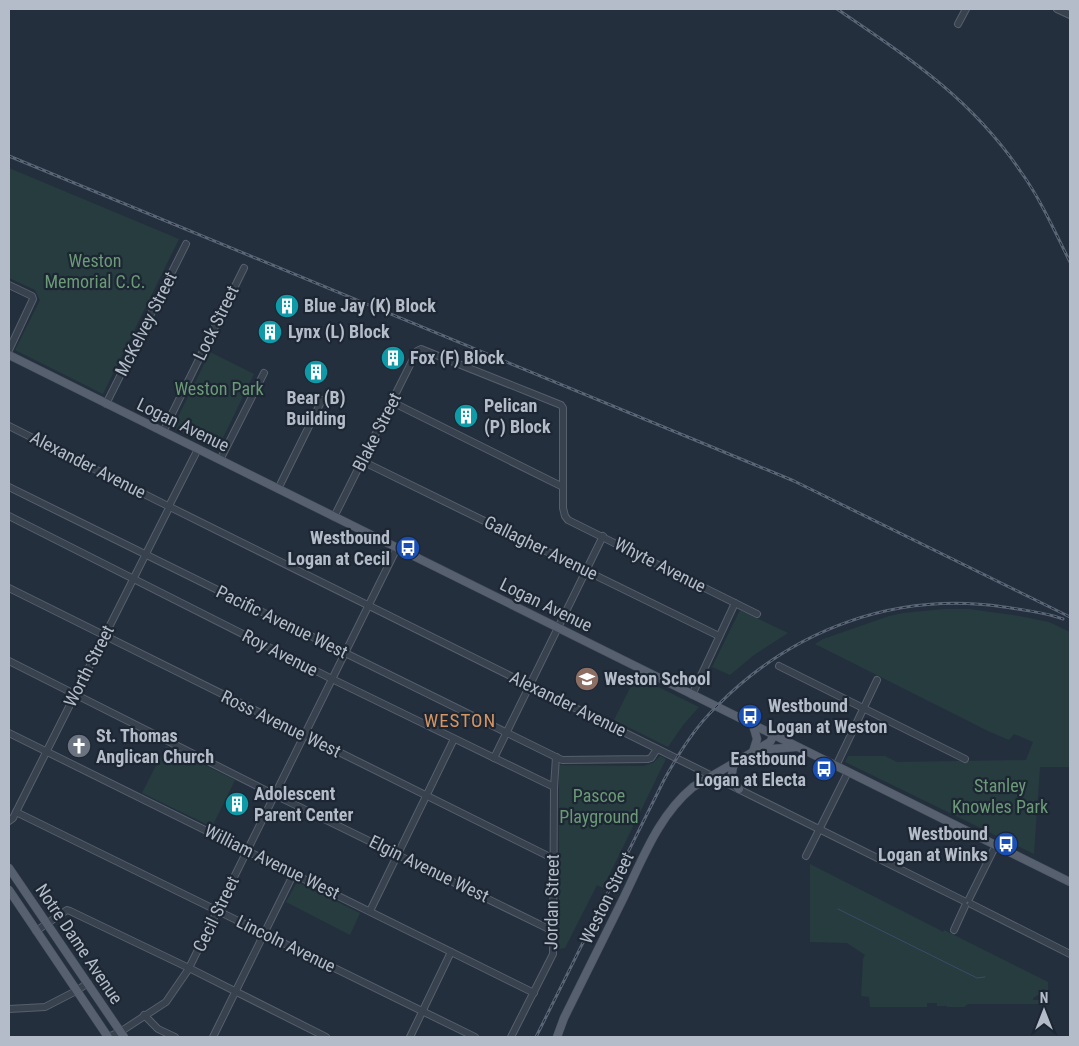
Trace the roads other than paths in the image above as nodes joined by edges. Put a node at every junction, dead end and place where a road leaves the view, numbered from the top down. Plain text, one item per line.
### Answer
1 (966, 9) edge
2 (1057, 9) edge
3 (1070, 16) edge
4 (958, 24) dead end
5 (186, 244) dead end
6 (244, 268) dead end
7 (9, 285) edge
8 (9, 350) edge
9 (9, 356) edge
10 (264, 373) dead end
11 (322, 400) dead end
12 (392, 402) junction
13 (106, 404) junction
14 (9, 426) edge
15 (163, 432) junction
16 (198, 449) junction
17 (220, 460) junction
18 (362, 461) junction
19 (9, 487) edge
20 (563, 487) junction
21 (278, 489) junction
22 (169, 507) junction
23 (9, 516) edge
24 (334, 517) junction
25 (603, 536) junction
26 (397, 548) junction
27 (145, 555) junction
28 (586, 570) junction
29 (132, 580) junction
30 (9, 588) edge
31 (735, 603) junction
32 (369, 606) junction
33 (757, 614) dead end
34 (558, 628) junction
35 (720, 636) junction
36 (104, 637) junction
37 (346, 653) junction
38 (9, 661) edge
39 (779, 666) dead end
40 (332, 679) junction
41 (877, 680) dead end
42 (530, 686) junction
43 (75, 694) junction
44 (692, 695) junction
45 (864, 707) junction
46 (753, 725) junction
47 (9, 733) edge
48 (507, 733) junction
49 (774, 735) junction
50 (305, 736) junction
51 (454, 739) junction
52 (798, 747) junction
53 (657, 749) junction
54 (46, 752) junction
55 (754, 752) junction
56 (556, 757) junction
57 (494, 758) junction
58 (965, 759) dead end
59 (736, 762) junction
60 (836, 766) junction
61 (848, 772) junction
62 (712, 775) junction
63 (554, 787) junction
64 (739, 789) junction
65 (275, 795) junction
66 (426, 796) junction
67 (16, 812) junction
68 (9, 821) edge
69 (820, 828) junction
70 (996, 845) junction
71 (248, 850) junction
72 (398, 854) junction
73 (806, 856) dead end
74 (554, 859) junction
75 (9, 868) edge
76 (294, 873) junction
77 (1070, 882) edge
78 (9, 890) edge
79 (967, 902) junction
80 (218, 910) junction
81 (370, 912) junction
82 (47, 923) junction
83 (36, 930) junction
84 (954, 930) dead end
85 (553, 931) junction
86 (265, 934) junction
87 (452, 952) junction
88 (1070, 954) edge
89 (189, 968) junction
90 (88, 983) junction
91 (76, 991) junction
92 (236, 992) junction
93 (534, 993) junction
94 (9, 1009) edge
95 (423, 1011) junction
96 (144, 1015) junction
97 (122, 1034) edge
98 (108, 1037) edge
99 (175, 1037) edge
100 (213, 1037) edge
101 (326, 1037) edge
102 (410, 1037) edge
103 (475, 1037) edge
104 (511, 1037) edge
105 (557, 1037) edge

1 - 4 street
2 - 3 street
5 - 13 street, McKelvey Street
6 - 15 street, Lock Street
7 - 8 street
9 - 13 main road, Logan Avenue
10 - 17 street
11 - 21 street
12 - 18 street, Blake Street
12 - 20 street
12 - 20 street, Blake Street
13 - 15 main road, Logan Avenue
14 - 22 street, Alexander Avenue
15 - 16 main road, Logan Avenue
16 - 17 main road, Logan Avenue
16 - 22 street, Worth Street
17 - 21 main road, Logan Avenue
18 - 24 street, Blake Street
18 - 28 street, Gallagher Avenue
19 - 27 street, Pacific Avenue West
20 - 25 street, Whyte Avenue
21 - 24 main road, Logan Avenue
22 - 27 street, Worth Street
22 - 32 street, Alexander Avenue
23 - 29 street, Roy Avenue
24 - 26 main road, Logan Avenue
25 - 28 street
25 - 31 street, Whyte Avenue
26 - 32 street, Cecil Street
26 - 34 main road, Logan Avenue
27 - 29 street, Worth Street
27 - 37 street, Pacific Avenue West
28 - 34 street
28 - 35 street, Gallagher Avenue
29 - 36 street, Worth Street
29 - 40 street, Roy Avenue
30 - 36 street, Ross Avenue West
31 - 33 street, Whyte Avenue
31 - 35 street
32 - 37 street, Cecil Street
32 - 42 street, Alexander Avenue
34 - 42 street
34 - 44 main road, Logan Avenue
35 - 44 street
36 - 43 street, Worth Street
36 - 50 street, Ross Avenue West
37 - 40 street, Cecil Street
37 - 48 street, Pacific Avenue West
38 - 43 street, Elgin Avenue West
39 - 45 street
40 - 50 street, Cecil Street
40 - 51 street, Roy Avenue
41 - 45 street
42 - 48 street
42 - 53 street, Alexander Avenue
43 - 54 street, Worth Street
43 - 65 street, Elgin Avenue West
44 - 46 main road, Logan Avenue
45 - 58 street
45 - 60 street
46 - 49 main road, Logan Avenue
46 - 55 main road
47 - 54 street, William Avenue West
48 - 56 street, Pacific Avenue West
48 - 57 street
49 - 52 main road, Logan Avenue
49 - 55 main road, Weston Street
50 - 65 street, Cecil Street
50 - 66 street, Ross Avenue West
51 - 57 street, Roy Avenue
51 - 66 street
52 - 55 main road
52 - 60 main road, Logan Avenue
53 - 56 street, Pacific Avenue West
53 - 62 street, Alexander Avenue
54 - 67 street, Worth Street
54 - 71 street, William Avenue West
55 - 59 main road, Weston Street
56 - 63 street, Jordan Street
57 - 63 street, Roy Avenue
59 - 62 main road, Weston Street
59 - 64 main road
60 - 61 main road, Logan Avenue
61 - 69 street
61 - 70 main road, Logan Avenue
62 - 64 street, Alexander Avenue
62 - 105 main road, Weston Street
63 - 74 street, Jordan Street
64 - 69 street, Alexander Avenue
65 - 71 street, Cecil Street
65 - 72 street, Elgin Avenue West
66 - 72 street
66 - 74 street, Ross Avenue West
67 - 68 street, Worth Street
67 - 80 street, Lincoln Avenue
69 - 73 street
69 - 79 street, Alexander Avenue
70 - 77 main road, Logan Avenue
70 - 79 street
71 - 76 street, William Avenue West
71 - 80 street, Cecil Street
72 - 81 street
72 - 85 street, Elgin Avenue West
74 - 85 street, Jordan Street
75 - 82 main road, Notre Dame Avenue
76 - 81 street, William Avenue West
76 - 86 street
78 - 83 main road, Notre Dame Avenue
79 - 84 street
79 - 88 street, Alexander Avenue
80 - 86 street, Lincoln Avenue
80 - 89 street, Cecil Street
81 - 87 street, William Avenue West
82 - 83 street
82 - 89 street
82 - 90 main road, Notre Dame Avenue
83 - 91 main road, Notre Dame Avenue
85 - 93 street, Jordan Street
86 - 92 street
86 - 95 street, Lincoln Avenue
87 - 93 street, William Avenue West
87 - 95 street
89 - 92 street
89 - 96 street, Cecil Street
90 - 91 street
90 - 97 main road, Notre Dame Avenue
91 - 94 street
91 - 98 main road, Notre Dame Avenue
92 - 100 street
92 - 101 street
93 - 104 street, Jordan Street
95 - 102 street
95 - 103 street, Lincoln Avenue
96 - 97 street, Cecil Street
96 - 99 street
97 - 98 street, Cecil Street

